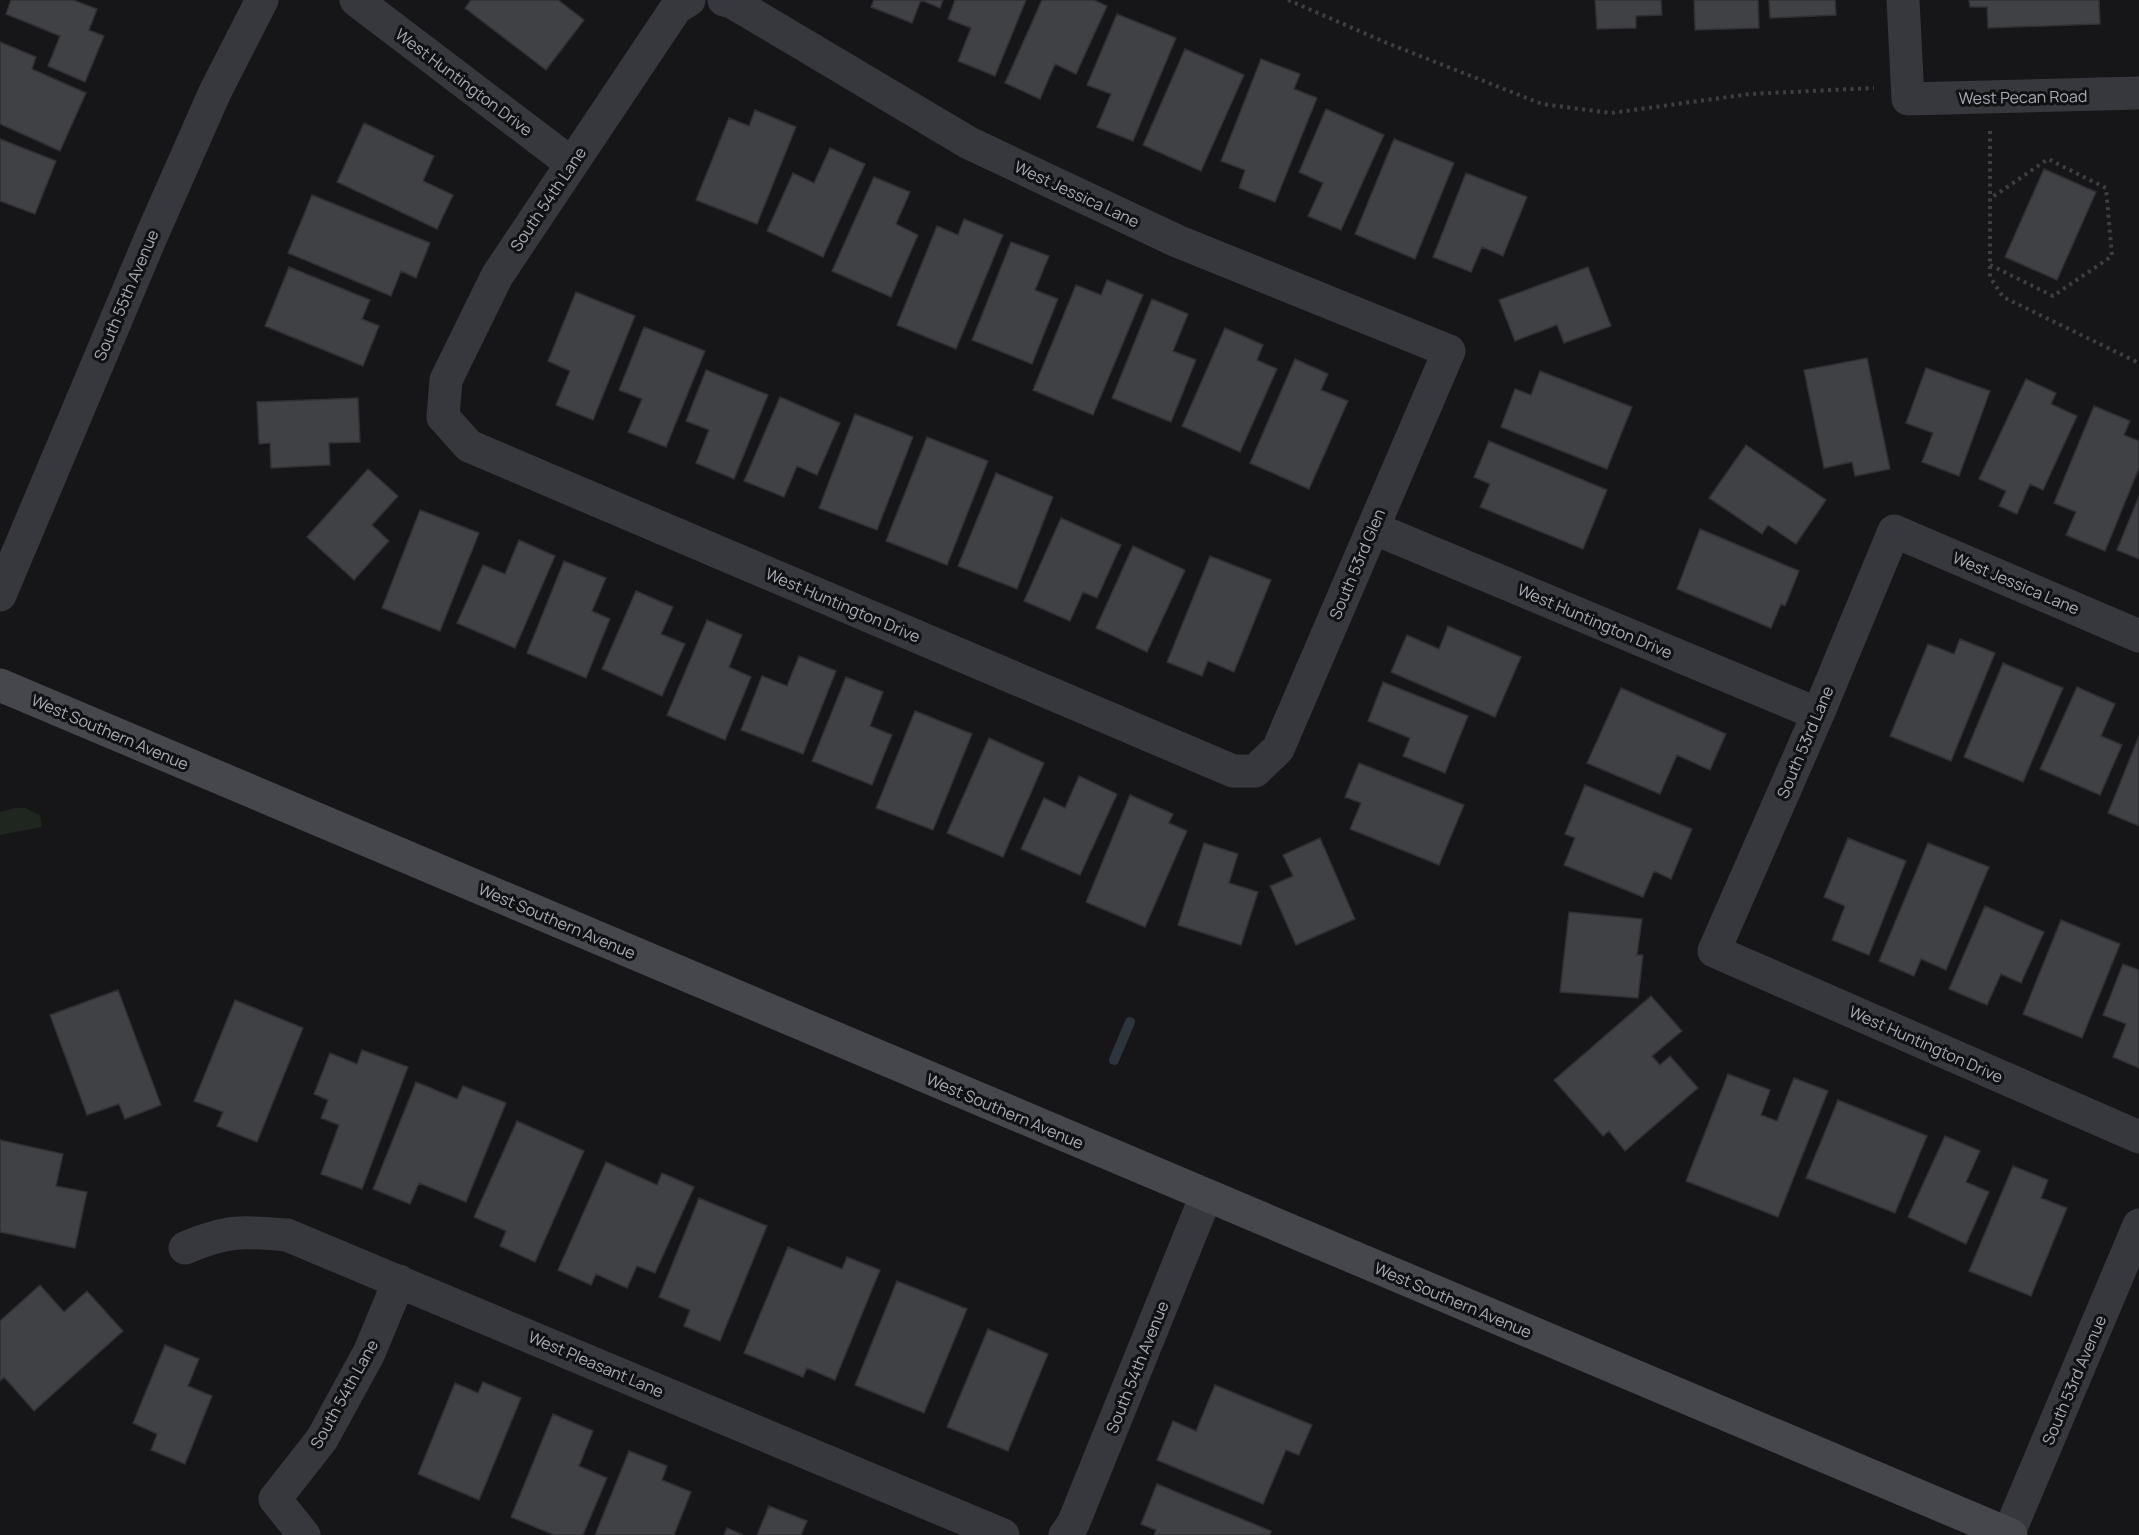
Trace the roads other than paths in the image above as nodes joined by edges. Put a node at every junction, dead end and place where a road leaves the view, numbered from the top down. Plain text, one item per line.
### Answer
1 (262, 0) edge
2 (356, 0) edge
3 (689, 0) edge
4 (724, 0) edge
5 (1904, 0) edge
6 (2139, 93) edge
7 (572, 164) junction
8 (1449, 351) joint
9 (443, 417) joint
10 (1373, 528) junction
11 (1894, 531) joint
12 (0, 595) edge
13 (2139, 636) edge
14 (0, 685) edge
15 (1818, 714) junction
16 (1255, 771) joint
17 (1714, 951) joint
18 (2139, 1137) edge
19 (1206, 1196) junction
20 (2139, 1225) edge
21 (185, 1248) dead end
22 (399, 1281) junction
23 (304, 1535) edge
24 (1003, 1535) edge
25 (1065, 1535) edge
26 (2009, 1535) edge

1 - 12 street, South 55th Avenue
2 - 7 street, West Huntington Drive
3 - 7 street, South 54th Lane
4 - 8 street, West Jessica Lane
5 - 6 street, West Pecan Road
7 - 9 street, South 54th Lane
8 - 10 street, South 53rd Glen
9 - 16 street, West Huntington Drive
10 - 15 street, West Huntington Drive
10 - 16 street, South 53rd Glen
11 - 13 street, West Jessica Lane
11 - 15 street, South 53rd Lane
14 - 19 main road, West Southern Avenue
15 - 17 street, South 53rd Lane
17 - 18 street, West Huntington Drive
19 - 25 street, South 54th Avenue
19 - 26 main road, West Southern Avenue
20 - 26 street, South 53rd Avenue
21 - 22 street, West Pleasant Lane
22 - 23 street, South 54th Lane
22 - 24 street, West Pleasant Lane

